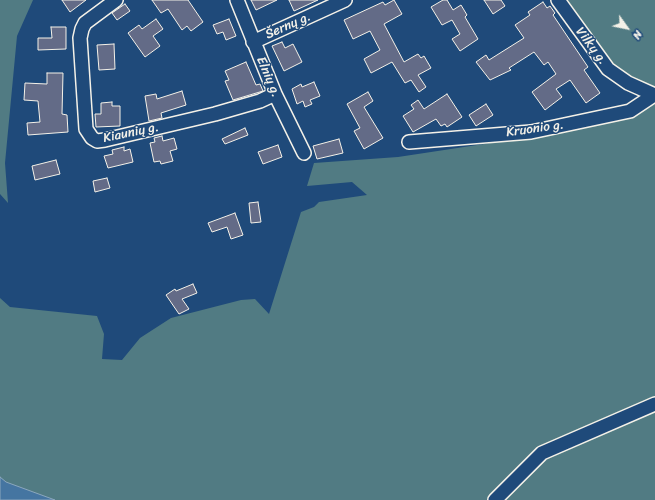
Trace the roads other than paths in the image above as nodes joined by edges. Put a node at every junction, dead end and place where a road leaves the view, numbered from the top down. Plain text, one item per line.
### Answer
1 (116, 0) edge
2 (237, 0) edge
3 (346, 0) edge
4 (558, 0) edge
5 (253, 42) junction
6 (275, 94) junction
7 (655, 95) edge
8 (409, 142) dead end
9 (304, 153) dead end
10 (655, 404) edge
11 (495, 500) edge

1 - 6 street, Kiaunių g.
2 - 5 street, Elnių g.
3 - 5 street, Šernų g.
4 - 7 street, Vilkų g.
5 - 6 street, Elnių g.
6 - 9 street, Elnių g.
7 - 8 street, Kruonio g.
10 - 11 street

